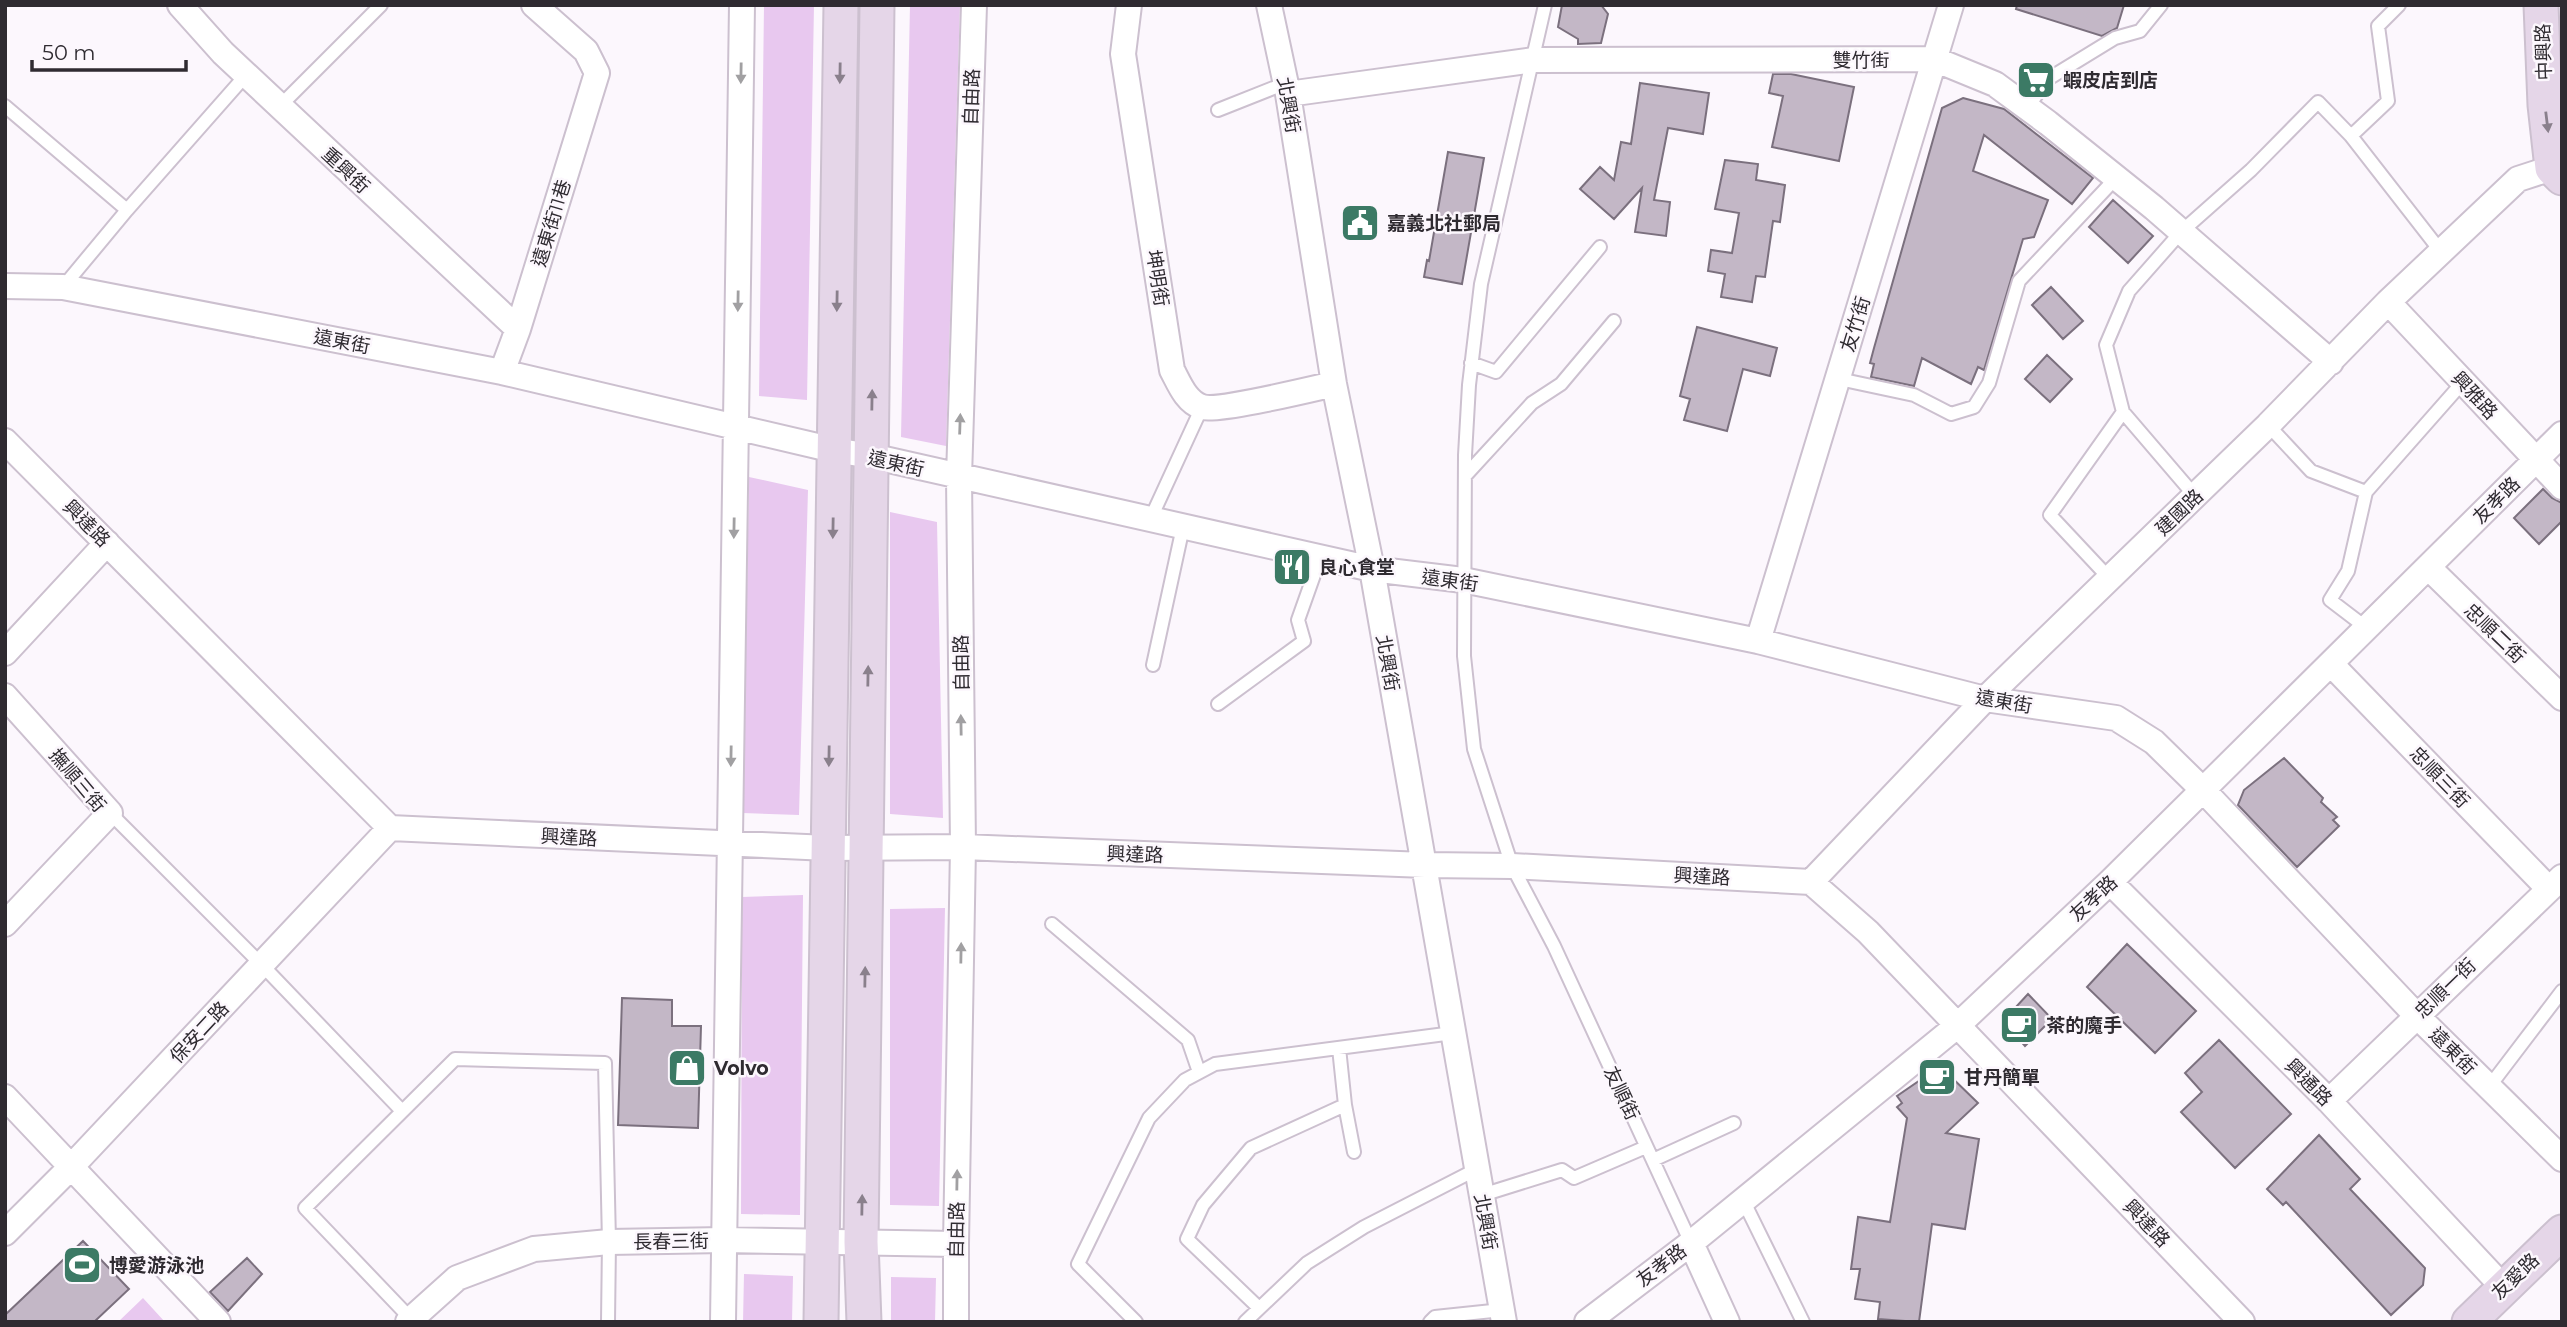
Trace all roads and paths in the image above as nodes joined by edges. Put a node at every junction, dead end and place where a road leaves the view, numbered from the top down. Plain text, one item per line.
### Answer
1 (180, 5) edge
2 (381, 5) edge
3 (534, 5) edge
4 (742, 5) edge
5 (841, 5) edge
6 (877, 5) edge
7 (974, 5) edge
8 (1129, 5) edge
9 (1269, 5) edge
10 (1545, 5) edge
11 (1951, 5) edge
12 (2161, 5) edge
13 (2399, 5) edge
14 (2541, 5) edge
15 (1534, 60) junction
16 (1934, 60) junction
17 (246, 75) junction
18 (1287, 88) junction
19 (5, 106) edge
20 (279, 107) junction
21 (2027, 108) junction
22 (1217, 110) dead end
23 (2351, 136) junction
24 (2559, 169) edge
25 (2116, 178) junction
26 (127, 210) junction
27 (2181, 232) junction
28 (1600, 247) dead end
29 (2442, 253) junction
30 (5, 286) edge
31 (63, 287) junction
32 (2388, 302) junction
33 (1614, 321) dead end
34 (518, 330) junction
35 (1471, 362) junction
36 (2331, 362) junction
37 (502, 372) junction
38 (1839, 379) junction
39 (2463, 382) junction
40 (1334, 384) junction
41 (1202, 407) junction
42 (2123, 412) junction
43 (2268, 425) junction
44 (736, 427) junction
45 (2562, 434) edge
46 (5, 440) edge
47 (834, 450) junction
48 (871, 456) junction
49 (2536, 460) junction
50 (1465, 476) junction
51 (959, 477) junction
52 (2562, 487) edge
53 (2366, 492) junction
54 (2195, 496) junction
55 (1150, 520) junction
56 (1183, 527) junction
57 (107, 543) junction
58 (1320, 558) junction
59 (2428, 568) junction
60 (1372, 569) junction
61 (2110, 579) junction
62 (1463, 580) junction
63 (2368, 629) junction
64 (1758, 641) junction
65 (5, 653) edge
66 (2331, 664) junction
67 (1153, 665) dead end
68 (5, 696) edge
69 (2562, 698) edge
70 (1985, 699) junction
71 (1218, 704) dead end
72 (2203, 790) junction
73 (110, 813) junction
74 (390, 828) junction
75 (730, 844) junction
76 (963, 847) junction
77 (828, 848) junction
78 (866, 848) junction
79 (1425, 865) junction
80 (1512, 866) junction
81 (1811, 882) junction
82 (2110, 882) junction
83 (2558, 889) edge
84 (5, 923) edge
85 (1052, 924) dead end
86 (261, 965) junction
87 (2562, 991) edge
88 (2416, 1015) junction
89 (1957, 1026) junction
90 (1453, 1033) junction
91 (1339, 1048) junction
92 (1199, 1072) junction
93 (2489, 1087) junction
94 (5, 1097) edge
95 (2329, 1101) junction
96 (1345, 1105) junction
97 (402, 1111) junction
98 (1734, 1123) dead end
99 (1646, 1147) junction
100 (1354, 1152) dead end
101 (2562, 1159) edge
102 (1653, 1160) junction
103 (72, 1166) junction
104 (1477, 1169) junction
105 (1482, 1195) junction
106 (1744, 1200) junction
107 (2562, 1232) edge
108 (5, 1233) edge
109 (724, 1240) junction
110 (610, 1242) junction
111 (822, 1242) junction
112 (861, 1242) junction
113 (1690, 1243) junction
114 (956, 1244) junction
115 (2503, 1287) junction
116 (1259, 1308) junction
117 (1503, 1316) edge
118 (410, 1320) edge
119 (218, 1322) edge
120 (608, 1322) edge
121 (723, 1322) edge
122 (821, 1322) edge
123 (864, 1322) edge
124 (956, 1322) edge
125 (1136, 1322) edge
126 (1245, 1322) edge
127 (1430, 1322) edge
128 (1587, 1322) edge
129 (1727, 1322) edge
130 (1803, 1322) edge
131 (2242, 1322) edge
132 (2469, 1322) edge

1 - 17 street, 重興街
2 - 20 lane
3 - 34 street, 遠東街11巷
4 -> 44 street
5 -> 47 street
48 -> 6 street
51 -> 7 street, 自由路
8 - 41 street, 坤明街
9 - 18 street, 北興街
10 - 15 lane, 友順街
11 - 16 street, 友竹街
12 - 21 lane
13 - 23 lane
14 -> 24 street, 中興路
15 - 16 street, 雙竹街
15 - 18 street, 雙竹街
15 - 35 lane, 友順街
16 - 21 street, 雙竹街
16 - 38 street, 友竹街
17 - 20 street, 重興街
17 - 26 lane
18 - 22 lane
18 - 40 street, 北興街
19 - 26 lane
20 - 34 street, 重興街
21 - 25 street, 雙竹街
23 - 27 lane
23 - 29 lane
24 - 29 street, 建國路
25 - 27 street, 雙竹街
25 - 38 lane
26 - 31 lane
27 - 36 street, 雙竹街
27 - 42 lane
28 - 35 lane
29 - 32 street, 建國路
30 - 31 street, 遠東街
31 - 37 street, 遠東街
32 - 36 street, 建國路
32 - 39 street, 興雅路
33 - 50 lane
34 - 37 street, 遠東街11巷
35 - 50 lane, 友順街
36 - 43 street, 建國路
37 - 44 street, 遠東街
38 - 64 street, 友竹街
39 - 49 street, 興雅路
39 - 53 lane
40 - 41 street
40 - 60 street, 北興街
41 - 55 lane
42 - 54 lane
42 - 61 lane
43 - 53 lane
43 - 54 street, 建國路
44 - 47 street, 遠東街
44 -> 75 street
45 - 49 street, 友孝路
46 - 57 street, 興達路
47 - 48 street, 遠東街
47 -> 77 street
48 - 51 street, 遠東街
78 -> 48 street
49 - 52 street, 興雅路
49 - 59 street, 友孝路
50 - 62 lane, 友順街
51 - 55 street, 遠東街
76 -> 51 street, 自由路
53 - 63 lane
54 - 61 street, 建國路
55 - 56 street, 遠東街
56 - 58 street, 遠東街
56 - 67 lane
57 - 65 street
57 - 74 street, 興達路
58 - 60 street, 遠東街
58 - 71 lane
59 - 63 street, 友孝路
59 - 69 street, 忠順二街
60 - 62 street, 遠東街
60 - 79 street, 北興街
61 - 70 street, 建國路
62 - 64 street, 遠東街
62 - 80 lane, 友順街
63 - 66 street, 友孝路
64 - 70 street, 遠東街
66 - 72 street, 友孝路
66 - 83 street, 忠順三街
68 - 73 street, 撫順三街
70 - 72 street, 遠東街
70 - 81 street, 建國路
72 - 82 street, 友孝路
72 - 88 street, 遠東街
73 - 84 street, 撫順三街
73 - 86 lane
74 - 75 street, 興達路
74 - 86 street, 保安二路
75 - 77 street, 興達路
75 - 109 street
76 - 78 street, 興達路
76 - 79 street, 興達路
114 -> 76 street, 自由路
77 - 78 street, 興達路
77 - 111 street
112 -> 78 street
79 - 80 street, 興達路
79 - 90 street, 北興街
80 - 81 street, 興達路
80 - 99 lane, 友順街
81 - 89 street, 興達路
82 - 89 street, 友孝路
82 - 95 street, 興通路
83 - 88 street, 忠順一街
85 - 92 lane
86 - 97 lane
86 - 103 street, 保安二路
87 - 93 lane
88 - 93 street, 遠東街
88 - 95 street, 忠順一街
89 - 106 street, 友孝路
89 - 131 street, 興達路
90 - 91 lane
90 - 104 street, 北興街
91 - 92 lane
91 - 96 lane
92 - 125 lane
93 - 101 street, 遠東街
94 - 103 street
95 - 115 street, 興通路
96 - 100 lane
96 - 116 lane
97 - 110 lane
97 - 118 lane
98 - 102 lane
99 - 102 lane, 友順街
99 - 105 lane
102 - 113 lane, 友順街
103 - 108 street, 保安二路
103 - 119 street
104 - 105 street, 北興街
104 - 116 lane
105 - 117 street, 北興街
106 - 113 street, 友孝路
106 - 130 lane
107 - 115 street, 友愛路
109 - 110 street, 長春三街
109 - 111 street, 長春三街
109 - 121 street
110 - 118 street, 長春三街
110 - 120 lane
111 - 112 street, 長春三街
111 - 122 street
112 - 114 street, 長春三街
112 - 123 street
113 - 128 street, 友孝路
113 - 129 street, 友順街
114 - 124 street, 自由路
115 - 132 street, 友愛路
116 - 126 lane
117 - 127 lane

